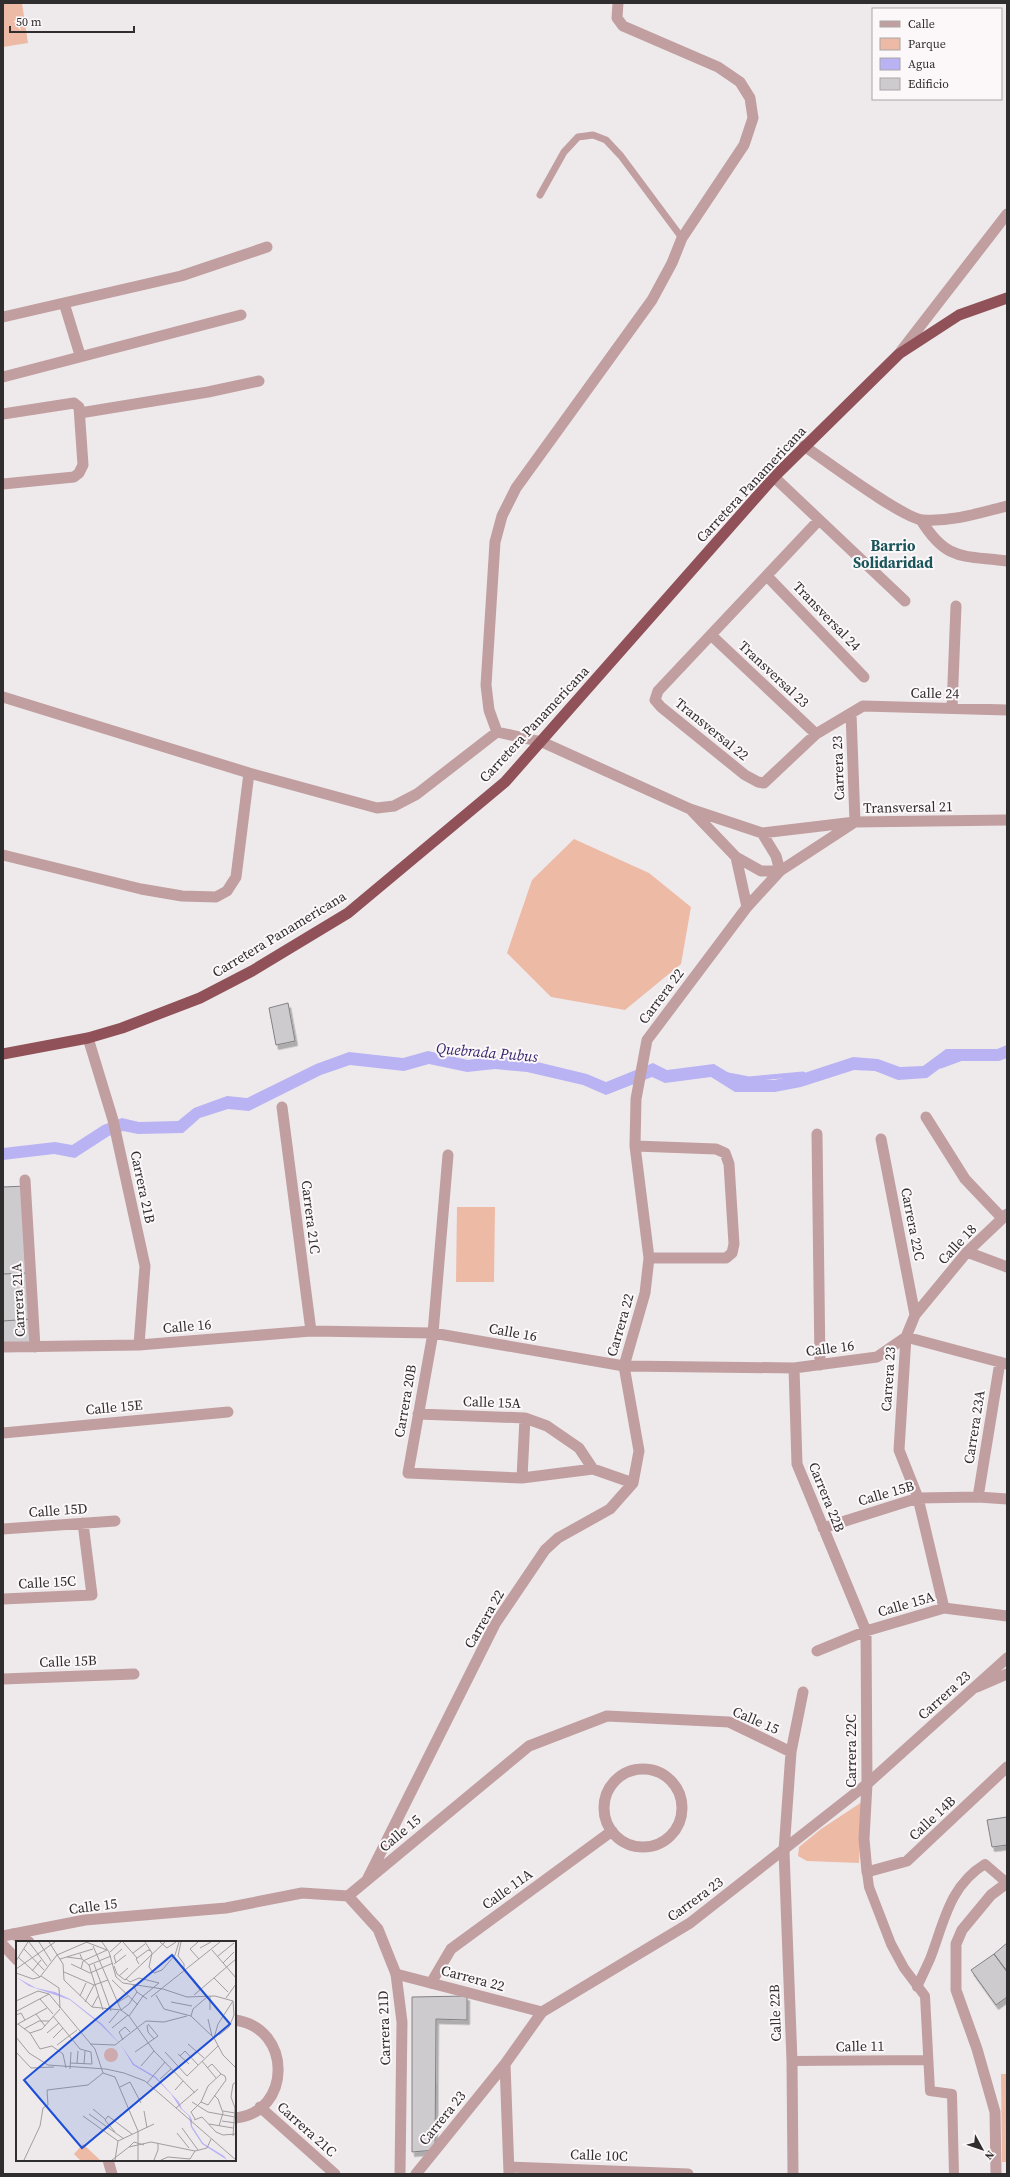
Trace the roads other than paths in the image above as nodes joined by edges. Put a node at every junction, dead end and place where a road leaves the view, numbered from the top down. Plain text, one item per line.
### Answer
1 (618, 3) edge
2 (540, 195) dead end
3 (1007, 214) edge
4 (682, 238) junction
5 (267, 247) dead end
6 (1007, 298) edge
7 (64, 303) junction
8 (241, 315) dead end
9 (3, 317) edge
10 (899, 354) junction
11 (80, 355) junction
12 (3, 377) edge
13 (259, 381) dead end
14 (80, 413) junction
15 (3, 414) edge
16 (804, 446) junction
17 (774, 477) junction
18 (3, 484) edge
19 (1007, 506) edge
20 (819, 520) junction
21 (921, 520) junction
22 (1007, 561) edge
23 (767, 576) junction
24 (905, 601) dead end
25 (956, 606) dead end
26 (711, 635) junction
27 (864, 676) dead end
28 (3, 697) edge
29 (952, 708) junction
30 (1007, 710) edge
31 (851, 713) junction
32 (497, 732) junction
33 (816, 734) junction
34 (542, 742) junction
35 (249, 773) junction
36 (690, 808) junction
37 (1007, 820) edge
38 (855, 822) junction
39 (762, 834) junction
40 (3, 855) edge
41 (736, 857) junction
42 (780, 871) junction
43 (748, 907) junction
44 (88, 1038) junction
45 (3, 1054) edge
46 (282, 1107) dead end
47 (926, 1117) dead end
48 (817, 1134) dead end
49 (881, 1139) dead end
50 (636, 1146) junction
51 (448, 1155) dead end
52 (26, 1180) dead end
53 (1005, 1216) edge
54 (967, 1252) junction
55 (649, 1258) junction
56 (1007, 1267) edge
57 (915, 1315) junction
58 (311, 1331) junction
59 (433, 1334) junction
60 (906, 1337) junction
61 (139, 1345) junction
62 (3, 1347) edge
63 (36, 1347) junction
64 (1004, 1363) edge
65 (820, 1365) junction
66 (624, 1366) junction
67 (794, 1368) junction
68 (228, 1412) dead end
69 (418, 1414) junction
70 (525, 1418) junction
71 (3, 1433) edge
72 (593, 1469) junction
73 (522, 1478) junction
74 (633, 1483) junction
75 (978, 1497) junction
76 (918, 1498) junction
77 (1007, 1499) edge
78 (115, 1521) dead end
79 (83, 1523) junction
80 (823, 1528) junction
81 (3, 1529) edge
82 (3, 1599) edge
83 (944, 1608) junction
84 (1007, 1616) edge
85 (866, 1631) junction
86 (817, 1651) dead end
87 (1007, 1658) edge
88 (134, 1674) dead end
89 (1007, 1674) edge
90 (3, 1679) edge
91 (977, 1687) junction
92 (803, 1692) dead end
93 (790, 1752) junction
94 (1007, 1767) edge
95 (867, 1784) junction
96 (612, 1831) junction
97 (784, 1851) junction
98 (866, 1872) junction
99 (367, 1880) junction
100 (1007, 1883) edge
101 (348, 1896) junction
102 (8, 1935) edge
103 (26, 1941) edge
104 (3, 1945) edge
105 (16, 1959) edge
106 (396, 1974) junction
107 (431, 1983) junction
108 (917, 1987) junction
109 (542, 2012) junction
110 (236, 2020) edge
111 (927, 2060) junction
112 (792, 2061) junction
113 (505, 2064) junction
114 (260, 2107) junction
115 (236, 2118) edge
116 (108, 2161) edge
117 (509, 2170) edge
118 (112, 2174) edge
119 (335, 2174) edge
120 (400, 2174) edge
121 (416, 2174) edge
122 (688, 2174) edge
123 (793, 2174) edge
124 (954, 2174) edge
125 (996, 2174) edge

1 - 4 street
2 - 4 lane
3 - 10 street
4 - 32 street
5 - 7 street
6 - 10 highway, Carretera Panamericana
7 - 9 street
7 - 11 street
8 - 11 street
10 - 16 highway, Carretera Panamericana
11 - 12 street
13 - 14 street
14 - 15 street
14 - 18 street
16 - 17 highway, Carretera Panamericana
16 - 21 street
17 - 20 street
17 - 34 highway, Carretera Panamericana
19 - 21 street
20 - 23 street
20 - 24 street
21 - 22 street
23 - 26 street
23 - 27 street, Transversal 24
25 - 29 street
26 - 33 street, Transversal 23
26 - 33 street, Transversal 22
28 - 35 street
29 - 30 street, Calle 24
29 - 31 street, Calle 24
31 - 33 street
31 - 38 street, Carrera 23
32 - 34 street, Transversal 21
32 - 35 street
34 - 36 street, Transversal 21
34 - 44 highway, Carretera Panamericana
35 - 40 street
36 - 39 street, Transversal 21
36 - 41 street, Transversal 21
37 - 38 street, Transversal 21
38 - 39 street, Transversal 21
38 - 42 street, Carrera 22
39 - 42 street
41 - 42 street, Transversal 21
41 - 43 street
42 - 43 street, Carrera 22
43 - 50 street, Carrera 22
44 - 45 highway, Carretera Panamericana
44 - 61 street, Carrera 21B
46 - 58 street, Carrera 21C
47 - 53 street
48 - 65 street
49 - 57 street, Carrera 22C
50 - 55 street, Carrera 22
50 - 55 street
51 - 59 street, Carrera 20B
52 - 63 street, Carrera 21A
53 - 54 street, Calle 18
54 - 56 street
54 - 57 street, Calle 18
55 - 66 street, Carrera 22
57 - 60 street, Calle 18
58 - 59 street, Calle 16
58 - 61 street, Calle 16
59 - 66 street, Calle 16
59 - 69 street, Carrera 20B
60 - 64 street
60 - 65 street, Calle 16
60 - 76 street, Carrera 23
61 - 63 street, Calle 16
62 - 63 street, Calle 16
64 - 75 street, Carrera 23A
65 - 67 street, Calle 16
66 - 67 street, Calle 16
66 - 74 street, Carrera 22
67 - 80 street, Carrera 22B
68 - 71 street, Calle 15E
69 - 70 street, Calle 15A
69 - 73 street, Carrera 20B
70 - 72 street, Calle 15A
70 - 73 street
72 - 73 street
72 - 74 street
74 - 99 street, Carrera 22
75 - 76 street, Calle 15B
75 - 77 street, Calle 15B
76 - 80 street, Calle 15B
76 - 83 street, Carrera 23
78 - 79 street, Calle 15D
79 - 81 street, Calle 15D
79 - 82 street, Calle 15C
80 - 85 street, Carrera 22B
83 - 84 street, Calle 15A
83 - 85 street, Calle 15A
85 - 86 street, Calle 15A
85 - 95 street, Carrera 22C
87 - 91 street, Carrera 23
88 - 90 street, Calle 15B
89 - 91 street
91 - 95 street, Carrera 23
92 - 93 street
93 - 97 street
93 - 99 street, Calle 15
94 - 98 street, Calle 14B
95 - 97 street, Carrera 23
95 - 98 street, Carrera 22C
96 - 96 street
96 - 107 street, Calle 11A
97 - 109 street, Carrera 23
97 - 112 street, Calle 22B
98 - 108 street
99 - 101 street, Calle 15
100 - 108 street
100 - 125 street
101 - 102 street, Calle 15
101 - 106 street, Carrera 21D
102 - 103 street
104 - 105 street
106 - 107 street, Carrera 22
106 - 120 street, Carrera 21D
107 - 109 street, Carrera 22
108 - 111 street
109 - 113 street, Carrera 23
110 - 114 street, Carrera 21C
111 - 112 street, Calle 11
111 - 124 street
112 - 123 street, Calle 22B
113 - 117 street
113 - 121 street, Carrera 23
114 - 115 street, Carrera 21C
114 - 119 street, Carrera 21C
116 - 118 street
117 - 122 street, Calle 10C

